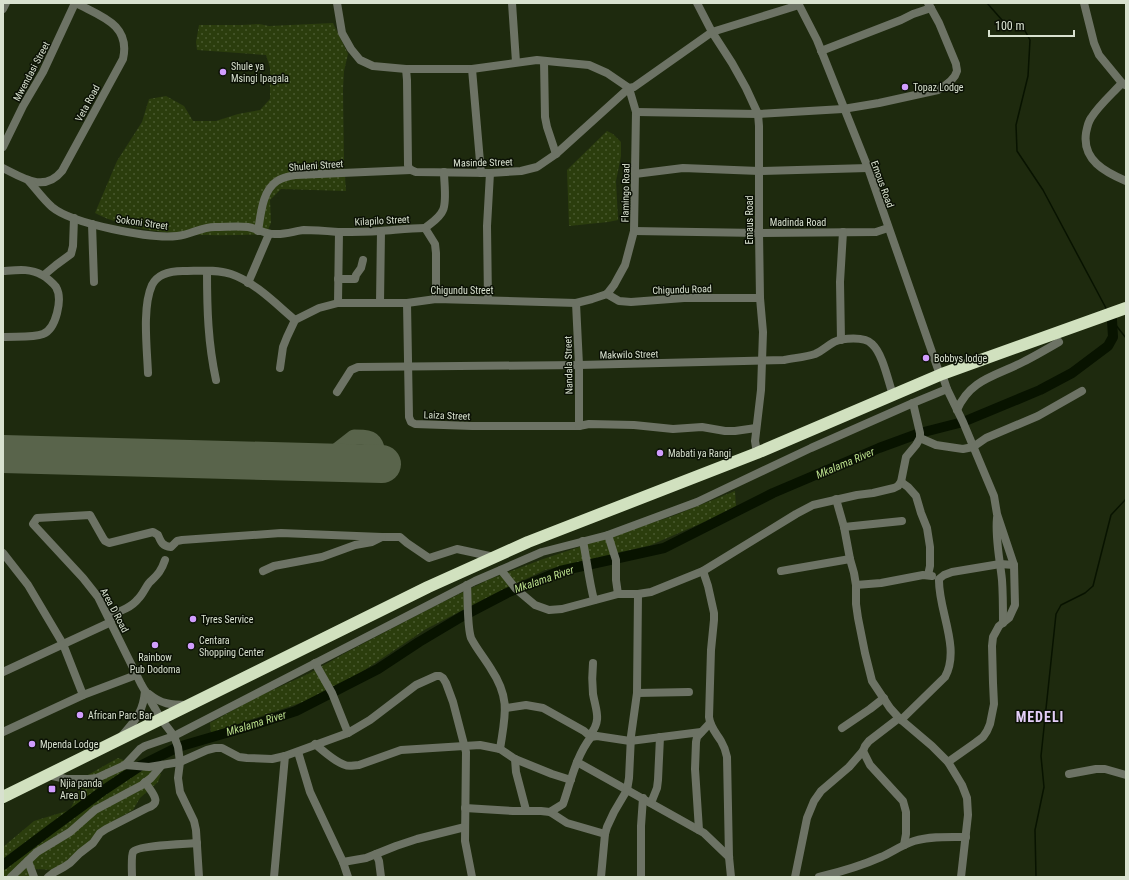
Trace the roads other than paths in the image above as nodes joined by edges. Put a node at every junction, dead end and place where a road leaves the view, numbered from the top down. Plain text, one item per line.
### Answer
1 (6, 3) edge
2 (75, 3) edge
3 (337, 3) edge
4 (512, 3) edge
5 (697, 3) edge
6 (1084, 3) edge
7 (799, 4) edge
8 (930, 6) edge
9 (3, 9) edge
10 (712, 32) junction
11 (821, 51) junction
12 (544, 61) junction
13 (516, 62) junction
14 (406, 69) junction
15 (472, 69) junction
16 (1124, 84) edge
17 (628, 88) junction
18 (843, 109) junction
19 (636, 112) junction
20 (758, 114) junction
21 (3, 147) edge
22 (556, 154) junction
23 (3, 168) edge
24 (868, 168) junction
25 (411, 170) junction
26 (759, 171) junction
27 (444, 172) junction
28 (481, 173) junction
29 (490, 173) junction
30 (635, 174) junction
31 (28, 180) junction
32 (1126, 181) edge
33 (74, 218) junction
34 (92, 224) junction
35 (425, 228) junction
36 (888, 228) junction
37 (258, 231) junction
38 (381, 231) junction
39 (339, 232) junction
40 (634, 232) junction
41 (759, 232) junction
42 (843, 232) junction
43 (269, 234) junction
44 (363, 260) dead end
45 (3, 271) edge
46 (207, 271) junction
47 (44, 276) junction
48 (338, 279) junction
49 (94, 282) dead end
50 (248, 283) junction
51 (607, 294) junction
52 (760, 298) junction
53 (436, 299) junction
54 (488, 300) junction
55 (338, 303) junction
56 (380, 303) junction
57 (407, 303) junction
58 (576, 303) junction
59 (1122, 309) edge
60 (295, 320) junction
61 (3, 337) edge
62 (841, 340) junction
63 (1059, 342) dead end
64 (762, 361) junction
65 (579, 365) junction
66 (408, 367) junction
67 (280, 368) dead end
68 (148, 372) dead end
69 (941, 375) junction
70 (216, 380) dead end
71 (947, 389) junction
72 (1082, 391) dead end
73 (337, 392) dead end
74 (893, 396) junction
75 (913, 403) junction
76 (957, 410) junction
77 (578, 426) junction
78 (756, 428) junction
79 (920, 438) junction
80 (973, 447) junction
81 (757, 453) junction
82 (901, 482) junction
83 (836, 500) junction
84 (997, 514) junction
85 (902, 521) dead end
86 (844, 527) junction
87 (608, 534) junction
88 (382, 537) junction
89 (583, 541) junction
90 (3, 553) edge
91 (494, 557) junction
92 (850, 559) junction
93 (165, 560) dead end
94 (1000, 564) junction
95 (1014, 565) junction
96 (501, 570) junction
97 (263, 571) dead end
98 (703, 571) junction
99 (781, 572) dead end
100 (928, 575) junction
101 (939, 579) junction
102 (467, 585) junction
103 (856, 585) junction
104 (618, 594) junction
105 (638, 594) junction
106 (594, 600) junction
107 (109, 619) junction
108 (1003, 623) junction
109 (63, 644) junction
110 (315, 663) junction
111 (593, 663) dead end
112 (3, 672) edge
113 (136, 674) junction
114 (145, 691) junction
115 (688, 692) dead end
116 (637, 693) junction
117 (83, 695) junction
118 (884, 698) junction
119 (190, 705) junction
120 (506, 708) junction
121 (161, 719) junction
122 (900, 719) junction
123 (710, 723) junction
124 (842, 728) dead end
125 (3, 732) edge
126 (701, 732) junction
127 (348, 733) junction
128 (174, 736) junction
129 (590, 736) junction
130 (660, 737) junction
131 (119, 739) junction
132 (630, 741) junction
133 (315, 744) junction
134 (465, 746) junction
135 (500, 749) junction
136 (863, 751) junction
137 (298, 752) junction
138 (285, 756) junction
139 (515, 759) junction
140 (180, 762) junction
141 (577, 762) junction
142 (948, 762) junction
143 (125, 765) junction
144 (162, 765) junction
145 (1068, 774) dead end
146 (1126, 774) edge
147 (46, 776) junction
148 (571, 780) junction
149 (145, 782) junction
150 (627, 790) junction
151 (3, 792) edge
152 (3, 797) edge
153 (643, 798) junction
154 (651, 803) junction
155 (465, 808) junction
156 (526, 810) junction
157 (550, 812) junction
158 (465, 827) junction
159 (698, 830) junction
160 (605, 834) junction
161 (966, 837) junction
162 (197, 843) junction
163 (904, 845) junction
164 (376, 854) junction
165 (729, 857) junction
166 (28, 861) junction
167 (343, 862) junction
168 (11, 877) edge
169 (34, 877) edge
170 (48, 877) edge
171 (132, 877) edge
172 (199, 877) edge
173 (274, 877) edge
174 (348, 877) edge
175 (381, 877) edge
176 (472, 877) edge
177 (601, 877) edge
178 (641, 877) edge
179 (731, 877) edge
180 (795, 877) edge
181 (819, 877) edge
182 (961, 877) edge

1 - 9 street
2 - 21 street, Mwendasi Street
2 - 31 street, Veta Road
3 - 14 street
4 - 13 street
5 - 10 street, Emaus Road
6 - 16 street
7 - 10 street, Masinde Street
7 - 11 street, Emous Road
8 - 11 street
8 - 18 street
10 - 17 street, Masinde Street
10 - 20 street, Emaus Road
11 - 18 street, Emous Road
12 - 13 street
12 - 17 street
12 - 22 street
13 - 15 street
14 - 15 street
14 - 25 street
15 - 28 street
16 - 32 street
17 - 19 street, Flamingo Road
17 - 22 street, Masinde Street
18 - 20 street
18 - 24 street, Emous Road
19 - 20 street
19 - 30 street, Flamingo Road
20 - 26 street, Emaus Road
22 - 29 street, Masinde Street
23 - 31 street, Veta Road
24 - 26 street
24 - 36 street, Emous Road
25 - 27 street, Masinde Street
25 - 37 street, Shuleni Street
26 - 30 street
26 - 41 street, Emaus Road
27 - 28 street, Masinde Street
27 - 35 street
28 - 29 street, Masinde Street
29 - 54 street
30 - 40 street, Flamingo Road
31 - 33 street, Sokoni Street
33 - 34 street, Sokoni Street
33 - 47 street
34 - 37 street, Sokoni Street
34 - 49 street
35 - 38 street, Kilapilo Street
35 - 53 street
36 - 42 street, Madinda Road
36 - 69 street, Emous Road
37 - 43 street, Sokoni Street
38 - 39 street, Kilapilo Street
38 - 56 street
39 - 43 street, Sokoni Street
39 - 48 street
40 - 41 street, Madinda Road
40 - 51 street, Flamingo Road
41 - 42 street, Madinda Road
41 - 52 street, Emaus Road
42 - 62 street
43 - 50 street
44 - 48 street
45 - 47 street
46 - 50 street
46 - 68 street
46 - 70 street
47 - 61 street
48 - 55 street
50 - 60 street
51 - 52 street, Chigundu Road
51 - 58 street, Chigundu Street
52 - 64 street, Emaus Road
53 - 54 street, Chigundu Street
53 - 57 street, Chigundu Street
54 - 58 street, Chigundu Street
55 - 56 street, Chigundu Street
55 - 60 street, Chigundu Street
56 - 57 street, Chigundu Street
57 - 66 street, Laiza Street
58 - 65 street, Nandala Street
59 - 69 highway
60 - 67 street
62 - 64 street, Makwilo Street
62 - 74 street, Makwilo Street
63 - 76 street
64 - 65 street, Makwilo Street
64 - 78 street, Emaus Road
65 - 66 street, Makwilo Street
65 - 77 street, Nandala Street
66 - 73 street, Makwilo Street
66 - 77 street, Laiza Street
69 - 71 street, Emous Road
69 - 74 highway
71 - 75 street
71 - 76 street, Emous Road
72 - 80 street
74 - 81 highway
75 - 79 street
75 - 87 street
76 - 80 street, Emous Road
77 - 78 street
78 - 81 street, Emaus Road
79 - 80 street
79 - 82 street
80 - 84 street, Emous Road
81 - 91 highway
82 - 83 street
82 - 100 street
83 - 86 street
83 - 98 street
84 - 94 street
84 - 95 street
85 - 86 street
86 - 92 street
87 - 89 street
87 - 104 street
88 - 91 street
88 - 97 street
88 - 107 street, Area D Road
89 - 96 street
89 - 106 street
90 - 109 street
91 - 119 highway
92 - 99 street
92 - 103 street
93 - 107 street
94 - 95 street
94 - 101 street
94 - 108 street
95 - 108 street
96 - 102 street
96 - 106 street
98 - 105 street
98 - 123 street
100 - 101 street
100 - 103 street
101 - 122 street
102 - 110 street
102 - 120 street
103 - 118 street
104 - 105 street
104 - 106 street
105 - 116 street
107 - 109 street
107 - 113 street, Area D Road
108 - 142 street
109 - 112 street
109 - 117 street
110 - 127 street
110 - 128 street
111 - 129 street
113 - 114 street, Area D Road
113 - 117 street
114 - 119 street
114 - 121 street, Area D Road
114 - 131 street
115 - 116 street
116 - 132 street
117 - 125 street
118 - 122 street
118 - 124 street
119 - 121 highway
120 - 129 street
120 - 135 street
121 - 128 street, Area D Road
121 - 131 highway
122 - 136 street
122 - 142 street
123 - 126 street
123 - 165 street
126 - 130 street
126 - 159 street
127 - 133 street
127 - 134 street
128 - 140 street
128 - 143 street
129 - 132 street
129 - 141 street
130 - 132 street
130 - 154 street
131 - 147 highway
132 - 150 street
133 - 134 street
133 - 137 street
134 - 135 street
134 - 155 street
135 - 139 street
136 - 163 street
136 - 180 street
137 - 138 street
137 - 167 street
138 - 140 street
138 - 173 street
139 - 148 street
139 - 156 street
140 - 144 street
140 - 162 street
141 - 148 street
141 - 150 street
142 - 161 street
143 - 144 street
143 - 147 street
144 - 149 street
145 - 146 street
147 - 151 highway
147 - 152 highway
148 - 157 street
149 - 166 street
149 - 170 street
150 - 153 street
150 - 160 street
153 - 154 street
153 - 178 street
154 - 159 street
155 - 156 street
155 - 158 street
156 - 157 street
157 - 160 street
158 - 164 street
158 - 176 street
159 - 165 street
160 - 177 street
161 - 163 street
161 - 182 street
162 - 171 street
162 - 172 street
163 - 181 street
164 - 167 street
164 - 175 street
165 - 179 street
166 - 168 street
166 - 169 street
167 - 174 street

